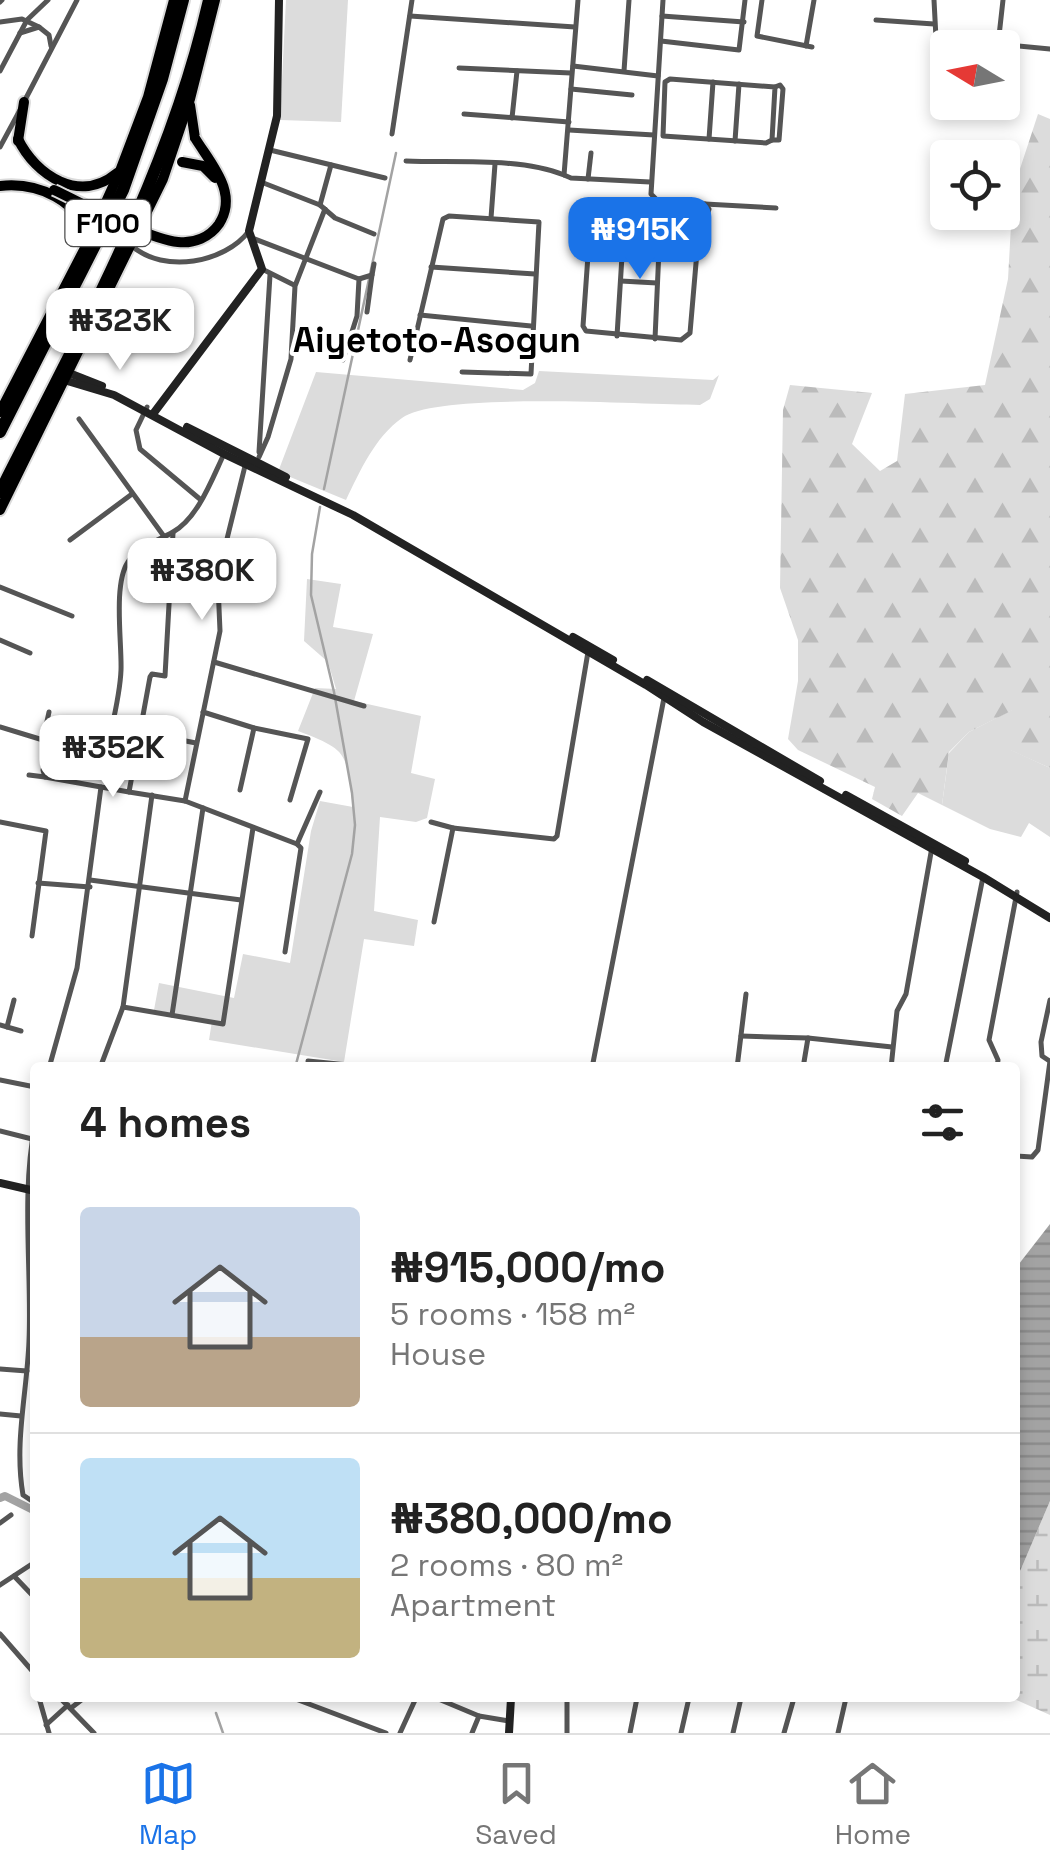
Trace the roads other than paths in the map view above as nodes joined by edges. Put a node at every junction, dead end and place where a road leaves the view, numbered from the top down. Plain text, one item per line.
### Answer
1 (48, 0) edge
2 (77, 0) edge
3 (174, 0) edge
4 (183, 0) edge
5 (212, 0) edge
6 (279, 0) edge
7 (412, 0) edge
8 (578, 0) edge
9 (629, 0) edge
10 (662, 0) edge
11 (745, 0) edge
12 (762, 0) edge
13 (814, 0) edge
14 (934, 0) edge
15 (1003, 0) edge
16 (410, 16) junction
17 (662, 16) junction
18 (27, 20) junction
19 (876, 20) dead end
20 (744, 21) junction
21 (0, 22) edge
22 (757, 22) junction
23 (934, 24) junction
24 (39, 27) junction
25 (575, 27) junction
26 (935, 30) edge
27 (1000, 30) edge
28 (20, 34) junction
29 (661, 41) junction
30 (167, 46) junction
31 (1020, 47) edge
32 (52, 49) junction
33 (1050, 49) edge
34 (460, 68) dead end
35 (573, 69) junction
36 (0, 71) edge
37 (517, 71) junction
38 (624, 71) junction
39 (658, 76) junction
40 (713, 82) junction
41 (740, 84) junction
42 (572, 89) junction
43 (632, 95) dead end
44 (190, 98) junction
45 (24, 102) junction
46 (464, 114) dead end
47 (659, 117) junction
48 (512, 118) junction
49 (569, 126) junction
50 (392, 134) dead end
51 (654, 136) junction
52 (18, 138) junction
53 (709, 139) junction
54 (735, 142) junction
55 (0, 147) edge
56 (270, 150) junction
57 (591, 153) dead end
58 (406, 161) dead end
59 (496, 164) junction
60 (331, 165) junction
61 (120, 171) junction
62 (564, 174) junction
63 (162, 178) junction
64 (385, 178) dead end
65 (588, 179) junction
66 (261, 182) junction
67 (650, 182) junction
68 (0, 185) edge
69 (55, 188) junction
70 (705, 204) junction
71 (322, 207) junction
72 (776, 208) dead end
73 (491, 218) junction
74 (624, 224) junction
75 (660, 227) junction
76 (693, 230) junction
77 (249, 234) junction
78 (374, 234) dead end
79 (86, 246) junction
80 (132, 246) junction
81 (307, 260) junction
82 (374, 264) dead end
83 (432, 267) junction
84 (266, 272) junction
85 (535, 274) junction
86 (366, 277) junction
87 (620, 281) junction
88 (657, 283) junction
89 (296, 286) junction
90 (367, 312) dead end
91 (420, 315) junction
92 (532, 326) junction
93 (618, 336) junction
94 (655, 339) junction
95 (343, 360) dead end
96 (410, 360) dead end
97 (462, 372) dead end
98 (67, 377) junction
99 (150, 410) junction
100 (0, 412) edge
101 (78, 419) dead end
102 (0, 432) edge
103 (222, 451) junction
104 (252, 461) junction
105 (0, 492) edge
106 (132, 494) junction
107 (201, 500) junction
108 (0, 510) edge
109 (173, 532) junction
110 (162, 535) junction
111 (70, 540) dead end
112 (171, 572) junction
113 (218, 585) junction
114 (0, 587) edge
115 (72, 616) dead end
116 (0, 640) edge
117 (588, 652) junction
118 (30, 653) dead end
119 (214, 662) junction
120 (666, 694) junction
121 (364, 706) dead end
122 (50, 712) dead end
123 (203, 712) junction
124 (0, 727) edge
125 (254, 728) junction
126 (140, 732) junction
127 (42, 740) junction
128 (197, 744) junction
129 (106, 755) dead end
130 (29, 774) dead end
131 (45, 777) junction
132 (101, 788) junction
133 (240, 790) dead end
134 (128, 792) junction
135 (320, 792) dead end
136 (152, 795) junction
137 (290, 800) dead end
138 (186, 802) junction
139 (203, 808) junction
140 (0, 822) edge
141 (430, 822) dead end
142 (253, 828) junction
143 (453, 828) junction
144 (297, 844) junction
145 (932, 846) junction
146 (983, 876) junction
147 (38, 883) junction
148 (90, 883) junction
149 (141, 886) junction
150 (190, 892) junction
151 (1017, 895) junction
152 (241, 900) junction
153 (1050, 915) edge
154 (434, 922) dead end
155 (32, 936) dead end
156 (285, 952) dead end
157 (746, 994) dead end
158 (14, 1000) dead end
159 (1050, 1000) edge
160 (123, 1007) junction
161 (172, 1015) junction
162 (4, 1026) edge
163 (21, 1030) dead end
164 (741, 1036) junction
165 (808, 1038) junction
166 (892, 1046) junction
167 (308, 1060) dead end
168 (1049, 1060) edge
169 (51, 1062) edge
170 (102, 1062) edge
171 (326, 1062) edge
172 (593, 1062) edge
173 (738, 1062) edge
174 (804, 1062) edge
175 (891, 1062) edge
176 (946, 1062) edge
177 (998, 1062) edge
178 (0, 1080) edge
179 (30, 1086) edge
180 (0, 1130) edge
181 (30, 1138) edge
182 (1020, 1157) edge
183 (0, 1183) edge
184 (30, 1190) edge
185 (30, 1224) edge
186 (30, 1339) edge
187 (30, 1339) edge
188 (0, 1369) edge
189 (27, 1371) junction
190 (0, 1414) edge
191 (21, 1416) junction
192 (30, 1500) edge
193 (12, 1515) dead end
194 (0, 1524) edge
195 (30, 1565) edge
196 (14, 1576) junction
197 (0, 1585) edge
198 (30, 1593) edge
199 (0, 1634) edge
200 (30, 1669) edge
201 (40, 1702) edge
202 (64, 1702) edge
203 (76, 1702) edge
204 (304, 1702) edge
205 (414, 1702) edge
206 (445, 1702) edge
207 (511, 1702) edge
208 (567, 1702) edge
209 (636, 1702) edge
210 (688, 1702) edge
211 (740, 1702) edge
212 (793, 1702) edge
213 (845, 1702) edge
214 (69, 1706) junction
215 (478, 1716) junction
216 (509, 1721) junction
217 (47, 1729) edge
218 (94, 1733) edge
219 (386, 1733) edge
220 (400, 1733) edge
221 (472, 1733) edge
222 (509, 1733) edge
223 (567, 1733) edge
224 (630, 1733) edge
225 (681, 1733) edge
226 (733, 1733) edge
227 (784, 1733) edge
228 (838, 1733) edge

1 - 18 street
2 - 32 street
3 - 30 main road
4 - 30 highway, F100
5 - 44 main road
5 - 105 highway, F100
6 - 56 street
7 - 16 street
8 - 25 street
9 - 38 street
10 - 17 street
11 - 20 street
12 - 22 street
13 - 22 street
14 - 23 street
15 - 27 street
16 - 25 street
16 - 50 street
17 - 20 street
17 - 29 street
18 - 21 street
18 - 24 street
18 - 28 street
19 - 23 street
20 - 22 street
20 - 29 street
23 - 26 street
24 - 28 street
24 - 32 street
25 - 35 street
28 - 36 street
29 - 39 street
30 - 61 main road
30 - 102 highway, F100
31 - 33 street
32 - 45 street
34 - 37 street
35 - 37 street
35 - 38 street
35 - 42 street
37 - 48 street
38 - 39 street
39 - 47 street
40 - 41 street
40 - 47 street
40 - 53 street
41 - 54 street
41 - 54 street
42 - 43 street
42 - 49 street
44 - 63 main road
44 - 69 main road, bridge
45 - 52 main road
45 - 55 street
46 - 48 street
47 - 51 street
47 - 53 street
48 - 49 street
49 - 51 street
49 - 62 street
51 - 67 street
52 - 61 main road
52 - 69 main road
53 - 54 street
56 - 60 street
56 - 66 street
57 - 65 street
58 - 59 street
59 - 62 street
59 - 73 street
60 - 64 street
60 - 71 street
61 - 79 main road
62 - 65 street
63 - 69 main road, bridge
63 - 80 main road
65 - 67 street
66 - 71 street
66 - 77 street
67 - 70 street
68 - 69 main road
68 - 79 main road
70 - 72 street
70 - 76 street
71 - 78 street
71 - 81 street
73 - 83 street
73 - 85 street
74 - 75 street
74 - 87 street
74 - 93 street
75 - 76 street
75 - 88 street
76 - 94 street
77 - 80 street
77 - 81 street
77 - 84 street
79 - 100 main road
80 - 98 main road
81 - 86 street
81 - 89 street
82 - 86 street
83 - 85 street
83 - 91 street
84 - 89 street
84 - 99 street
84 - 104 street
85 - 92 street
86 - 90 street
86 - 95 street
87 - 88 street
87 - 93 street
88 - 94 street
89 - 104 street
91 - 92 street
91 - 96 street
92 - 97 street
93 - 94 street
98 - 99 street
98 - 108 main road
99 - 103 street
99 - 107 street
101 - 106 street
103 - 104 street
103 - 107 street
104 - 113 street
104 - 117 street
104 - 120 street
106 - 110 street
106 - 111 street
107 - 109 street
109 - 110 street
109 - 112 street
110 - 129 street
112 - 113 street
112 - 126 street
113 - 119 street
114 - 115 street
116 - 118 street
117 - 120 street
117 - 143 street
119 - 121 street
119 - 123 street
120 - 145 street
120 - 172 street
122 - 127 street
123 - 125 street
123 - 128 street
124 - 127 street
125 - 133 street
125 - 137 street
126 - 128 street
126 - 134 street
127 - 131 street
128 - 138 street
130 - 131 street
131 - 132 street
132 - 134 street
132 - 148 street
134 - 136 street
135 - 144 street
136 - 138 street
136 - 149 street
138 - 139 street
139 - 142 street
139 - 150 street
140 - 147 street
141 - 143 street
142 - 144 street
142 - 152 street
143 - 154 street
144 - 156 street
145 - 146 street
145 - 151 street
145 - 166 street
146 - 151 street
146 - 176 street
147 - 148 street
147 - 155 street
148 - 149 street
148 - 169 street
149 - 150 street
149 - 160 street
150 - 152 street
150 - 161 street
151 - 153 street
151 - 177 street
152 - 161 street
157 - 164 street
158 - 162 street
159 - 168 street
160 - 161 street
160 - 170 street
162 - 163 street
164 - 165 street
164 - 173 street
165 - 166 street
165 - 174 street
166 - 175 street
167 - 171 street
168 - 182 street
178 - 179 street
180 - 181 street
183 - 184 street
185 - 186 street
187 - 189 street
188 - 189 street
189 - 191 street
190 - 191 street
191 - 192 street
193 - 194 street
195 - 196 street
196 - 197 street
196 - 198 street
199 - 200 street
201 - 217 street
202 - 214 street
203 - 214 street
204 - 219 street
205 - 220 street
206 - 215 street
207 - 216 street
208 - 223 street
209 - 224 street
210 - 225 street
211 - 226 street
212 - 227 street
213 - 228 street
214 - 217 street
214 - 218 street
215 - 216 street
215 - 221 street
216 - 222 street

